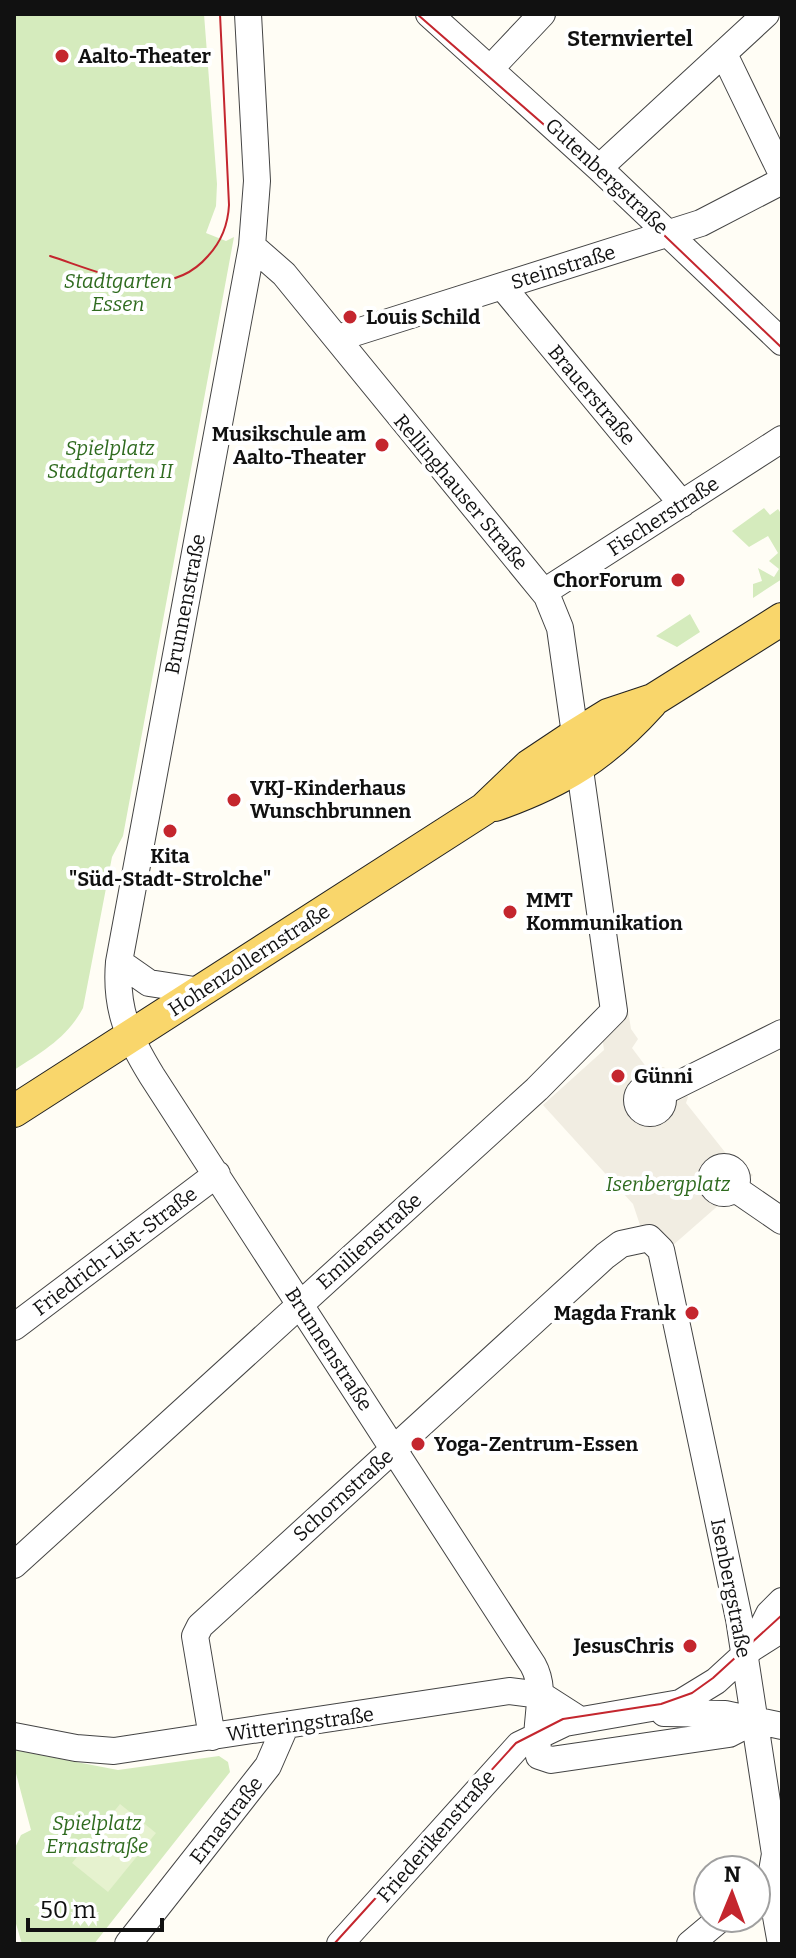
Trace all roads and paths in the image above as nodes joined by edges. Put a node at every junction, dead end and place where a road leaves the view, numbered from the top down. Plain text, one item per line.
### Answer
1 (248, 14) edge
2 (429, 14) edge
3 (542, 14) edge
4 (766, 14) edge
5 (724, 54) junction
6 (490, 69) junction
7 (599, 168) junction
8 (782, 174) edge
9 (782, 181) edge
10 (670, 234) junction
11 (252, 246) junction
12 (502, 286) junction
13 (338, 338) junction
14 (782, 342) edge
15 (782, 439) edge
16 (682, 504) junction
17 (544, 592) junction
18 (782, 619) edge
19 (576, 751) junction
20 (119, 962) junction
21 (201, 991) junction
22 (614, 1011) joint
23 (782, 1033) edge
24 (128, 1038) junction
25 (661, 1093) dead end
26 (14, 1111) edge
27 (217, 1174) junction
28 (734, 1188) dead end
29 (782, 1221) edge
30 (649, 1238) joint
31 (299, 1304) junction
32 (14, 1327) edge
33 (394, 1448) junction
34 (14, 1565) edge
35 (782, 1601) edge
36 (782, 1629) edge
37 (748, 1651) junction
38 (541, 1695) junction
39 (645, 1710) junction
40 (580, 1720) junction
41 (756, 1720) junction
42 (782, 1726) edge
43 (285, 1727) junction
44 (537, 1734) junction
45 (14, 1736) edge
46 (212, 1737) junction
47 (772, 1862) edge
48 (772, 1915) edge
49 (128, 1944) edge
50 (340, 1944) edge
51 (781, 1944) edge

1 - 11 street
2 - 6 street, Gutenbergstraße
3 - 6 street
4 - 5 street
5 - 7 street
5 - 8 street
6 - 7 street, Gutenbergstraße
7 - 10 street, Gutenbergstraße
9 - 10 street, Steinstraße
10 - 12 street, Steinstraße
10 - 14 street, Gutenbergstraße
11 - 13 street, Rellinghauser Straße
11 - 20 street, Brunnenstraße
12 - 13 street, Steinstraße
12 - 16 street, Brauerstraße
13 - 17 street, Rellinghauser Straße
15 - 16 street, Fischerstraße
16 - 17 street, Fischerstraße
17 - 19 street, Rellinghauser Straße
18 - 19 main road, Hohenzollernstraße
19 - 21 main road, Hohenzollernstraße
19 - 22 street, Rellinghauser Straße
20 - 21 street
20 - 24 street, Brunnenstraße
21 - 24 main road, Hohenzollernstraße
22 - 31 street, Emilienstraße
23 - 25 street
24 - 26 main road, Hohenzollernstraße
24 - 27 street, Brunnenstraße
27 - 31 street, Brunnenstraße
27 - 32 street, Friedrich-List-Straße
28 - 29 street
30 - 33 street, Schornstraße
30 - 37 street, Isenbergstraße
31 - 33 street, Brunnenstraße
31 - 34 street, Emilienstraße
33 - 38 street, Brunnenstraße
33 - 46 street, Schornstraße
35 - 37 street
36 - 37 street
37 - 39 street
37 - 41 street, Isenbergstraße
38 - 40 street, Witteringstraße
38 - 43 street, Witteringstraße
38 - 44 street, Brunnenstraße
39 - 40 street
39 - 41 street
40 - 44 street
41 - 42 street
41 - 44 street
41 - 47 street, Isenbergstraße
43 - 46 street, Witteringstraße
43 - 49 street, Ernastraße
44 - 50 street, Friederikenstraße
45 - 46 street, Witteringstraße
48 - 51 street, Isenbergstraße

